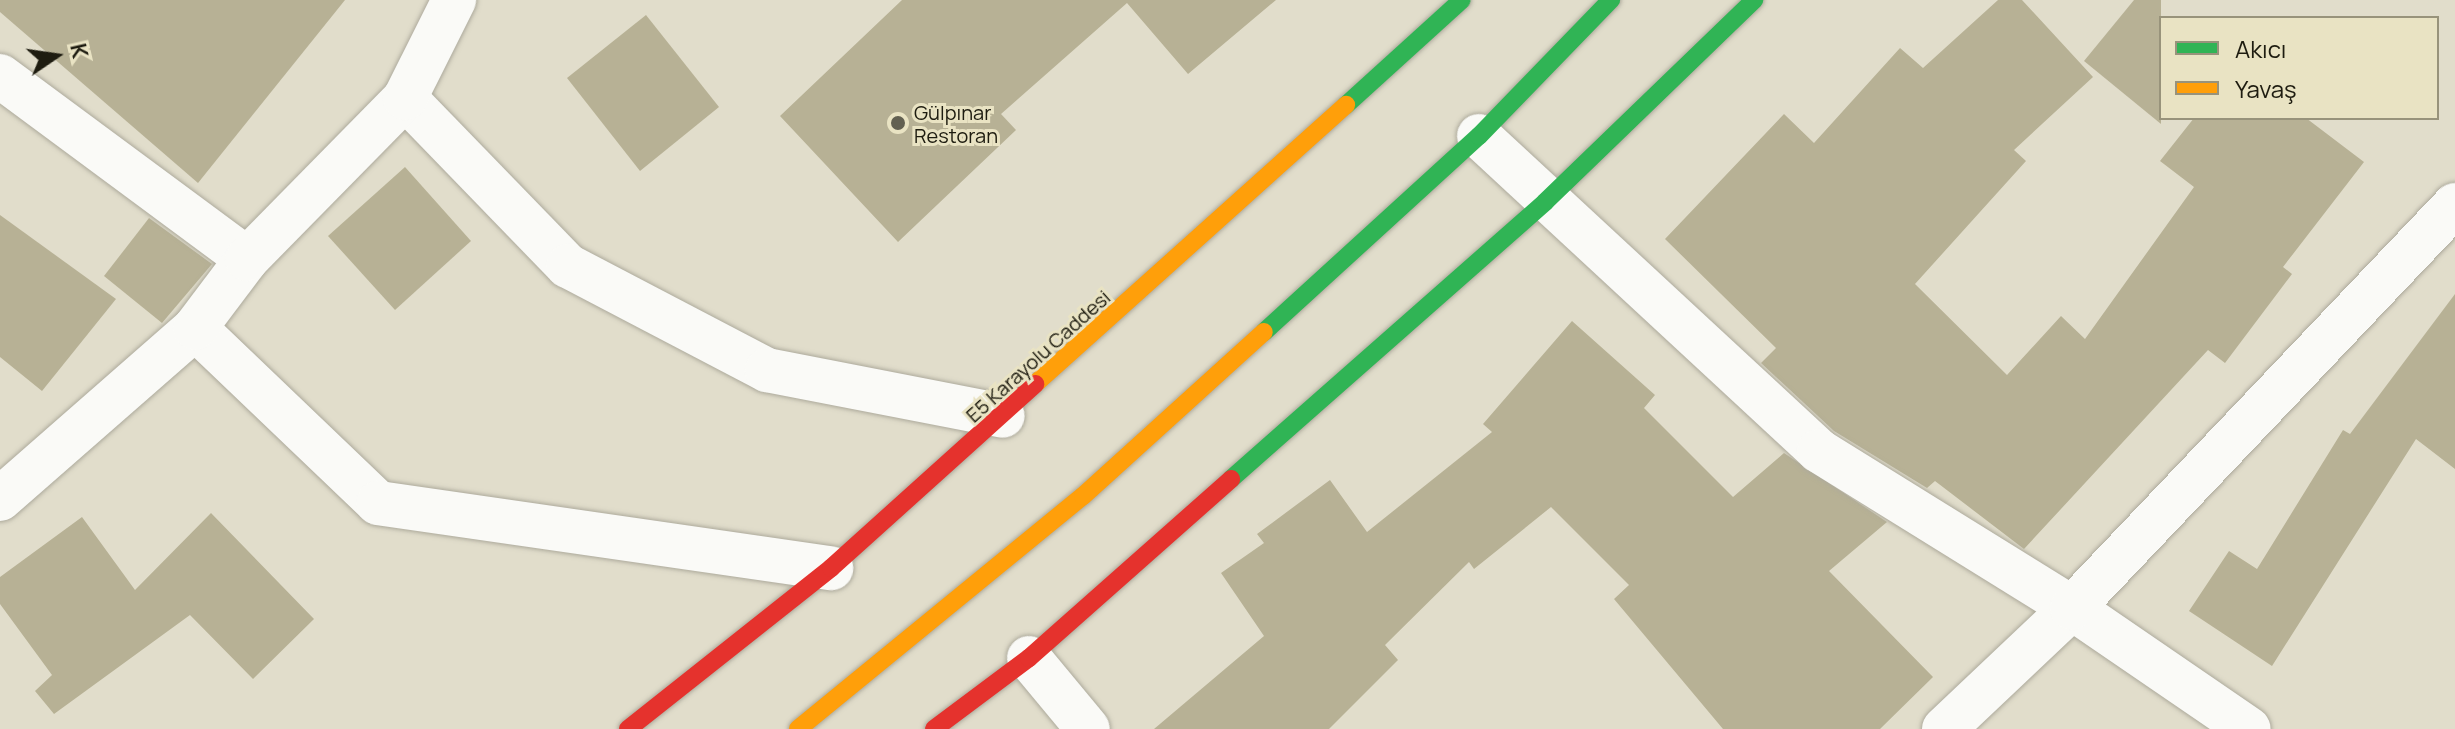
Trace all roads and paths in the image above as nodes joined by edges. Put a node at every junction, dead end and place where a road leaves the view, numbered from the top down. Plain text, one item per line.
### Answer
1 (454, 0) edge
2 (1462, 0) edge
3 (1611, 0) edge
4 (1754, 0) edge
5 (0, 76) edge
6 (405, 98) junction
7 (1479, 136) junction
8 (1545, 202) junction
9 (2455, 205) edge
10 (247, 259) junction
11 (195, 328) junction
12 (1003, 416) junction
13 (0, 499) edge
14 (831, 568) junction
15 (2072, 608) junction
16 (1029, 658) junction
17 (628, 729) edge
18 (798, 729) edge
19 (934, 729) edge
20 (1088, 729) edge
21 (1944, 729) edge
22 (2249, 729) edge

1 - 6 street
2 - 12 main road, E5 Karayolu Caddesi
3 - 7 main road
4 - 8 main road
5 - 10 street
6 - 10 street
6 - 12 street
7 - 8 street
7 - 18 main road
8 - 15 street
8 - 16 main road
9 - 15 street
10 - 11 street
11 - 13 street
11 - 14 street
12 - 14 main road, E5 Karayolu Caddesi
14 - 17 main road, E5 Karayolu Caddesi
15 - 21 street
15 - 22 street
16 - 19 main road
16 - 20 street

